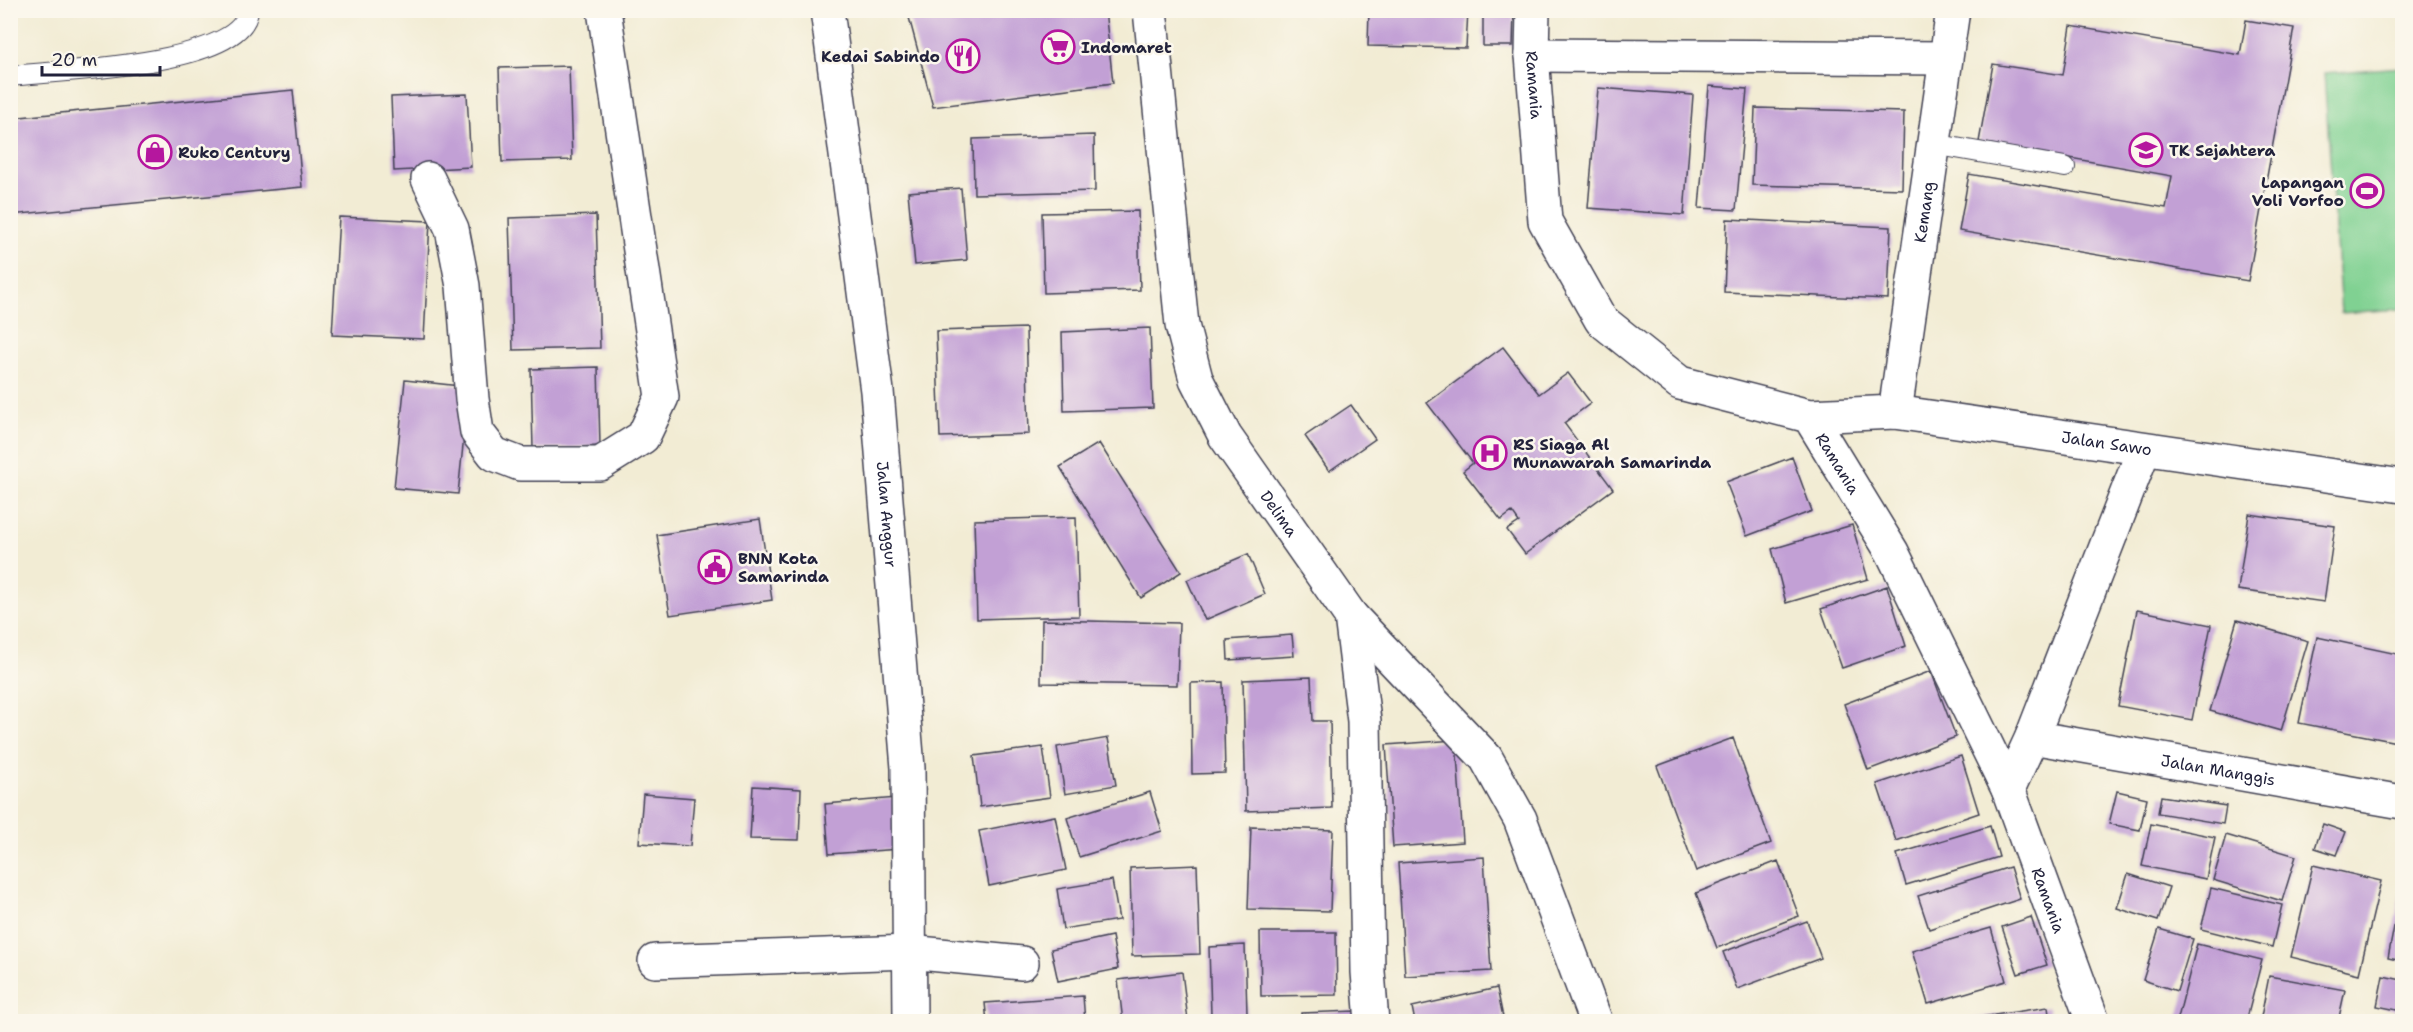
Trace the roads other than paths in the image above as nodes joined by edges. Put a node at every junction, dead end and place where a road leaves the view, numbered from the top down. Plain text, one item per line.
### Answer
1 (248, 10) edge
2 (604, 10) edge
3 (827, 10) edge
4 (1150, 10) edge
5 (1533, 10) edge
6 (1953, 10) edge
7 (1532, 55) junction
8 (1945, 58) junction
9 (10, 76) edge
10 (1933, 144) junction
11 (2065, 167) dead end
12 (428, 180) dead end
13 (1895, 412) junction
14 (1809, 416) junction
15 (2144, 449) junction
16 (2403, 486) edge
17 (1351, 616) junction
18 (2032, 738) junction
19 (2008, 789) junction
20 (2403, 802) edge
21 (909, 952) junction
22 (655, 961) dead end
23 (1022, 963) dead end
24 (910, 1022) edge
25 (1372, 1022) edge
26 (1596, 1022) edge
27 (2093, 1022) edge

1 - 9 lane
2 - 12 street
3 - 21 street, Jalan Anggur
4 - 17 street, Delima
5 - 7 street, Ramania
6 - 8 street, Kemang
7 - 8 street
7 - 14 street, Ramania
8 - 10 street, Kemang
10 - 11 lane
10 - 13 street, Kemang
13 - 14 street, Jalan Sawo
13 - 15 street, Jalan Sawo
14 - 19 street, Ramania
15 - 16 street, Jalan Sawo
15 - 18 street
17 - 25 street, Delima
17 - 26 street
18 - 19 street
18 - 20 street, Jalan Manggis
19 - 27 street, Ramania
21 - 22 street
21 - 23 street
21 - 24 street, Jalan Anggur

